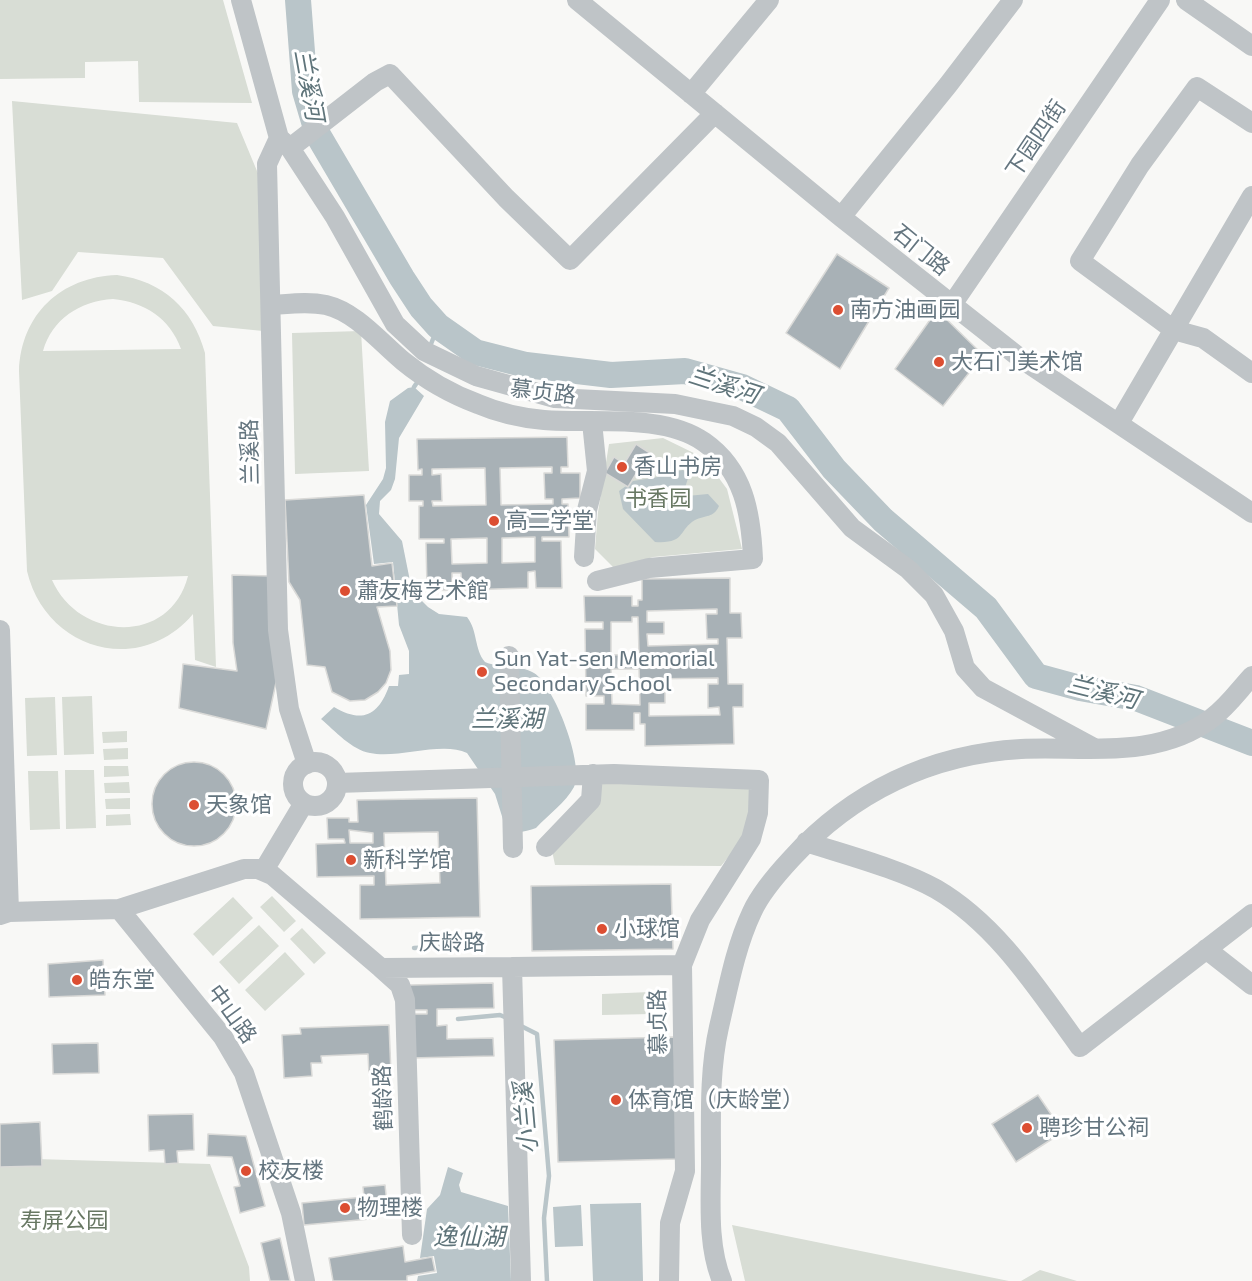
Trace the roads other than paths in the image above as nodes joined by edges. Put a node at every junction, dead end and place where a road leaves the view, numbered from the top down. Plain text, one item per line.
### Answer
1 (241, 0) edge
2 (577, 0) edge
3 (769, 0) edge
4 (1013, 0) edge
5 (1160, 0) edge
6 (1186, 0) edge
7 (1252, 46) edge
8 (691, 94) junction
9 (715, 113) junction
10 (1252, 123) edge
11 (287, 145) junction
12 (1252, 196) edge
13 (841, 217) junction
14 (272, 305) junction
15 (951, 306) junction
16 (1174, 330) junction
17 (1252, 373) edge
18 (592, 422) junction
19 (1119, 423) junction
20 (1252, 513) edge
21 (584, 557) dead end
22 (597, 581) dead end
23 (0, 630) edge
24 (509, 658) dead end
25 (1, 668) edge
26 (1252, 676) edge
27 (1096, 749) junction
28 (307, 764) junction
29 (587, 774) junction
30 (512, 777) junction
31 (337, 783) junction
32 (304, 803) junction
33 (513, 842) dead end
34 (806, 842) junction
35 (546, 847) dead end
36 (264, 870) junction
37 (119, 909) junction
38 (4, 914) edge
39 (1252, 914) edge
40 (1206, 949) junction
41 (682, 965) junction
42 (512, 967) junction
43 (381, 968) junction
44 (1252, 985) edge
45 (412, 1235) dead end
46 (305, 1281) edge
47 (521, 1281) edge
48 (669, 1281) edge
49 (722, 1281) edge

1 - 11 street
2 - 8 street, 石门路
3 - 8 street
4 - 13 street
5 - 15 street, 下园四街
6 - 7 street
8 - 9 street, 石门路
9 - 11 street
9 - 13 street, 石门路
10 - 16 street
11 - 14 street, 兰溪路
11 - 27 street
12 - 16 street
13 - 15 street, 石门路
14 - 18 street, 慕贞路
14 - 28 street, 兰溪路
15 - 19 street, 石门路
16 - 17 street
16 - 19 street
18 - 21 street
18 - 22 street, 慕贞路
19 - 20 street, 石门路
23 - 25 street
24 - 30 street
25 - 38 street
26 - 27 street
27 - 34 street
28 - 31 street
28 - 32 street
29 - 30 street
29 - 35 street
29 - 41 street, 慕贞路
30 - 31 street
30 - 33 street
31 - 32 street
32 - 36 street
34 - 40 street
34 - 49 street
36 - 37 street
36 - 43 street
37 - 38 street
37 - 46 street, 中山路
39 - 40 street
40 - 44 street
41 - 42 street
41 - 48 street, 慕贞路
42 - 43 street, 庆龄路
42 - 47 street, 庆龄路
43 - 45 street, 鹤龄路

